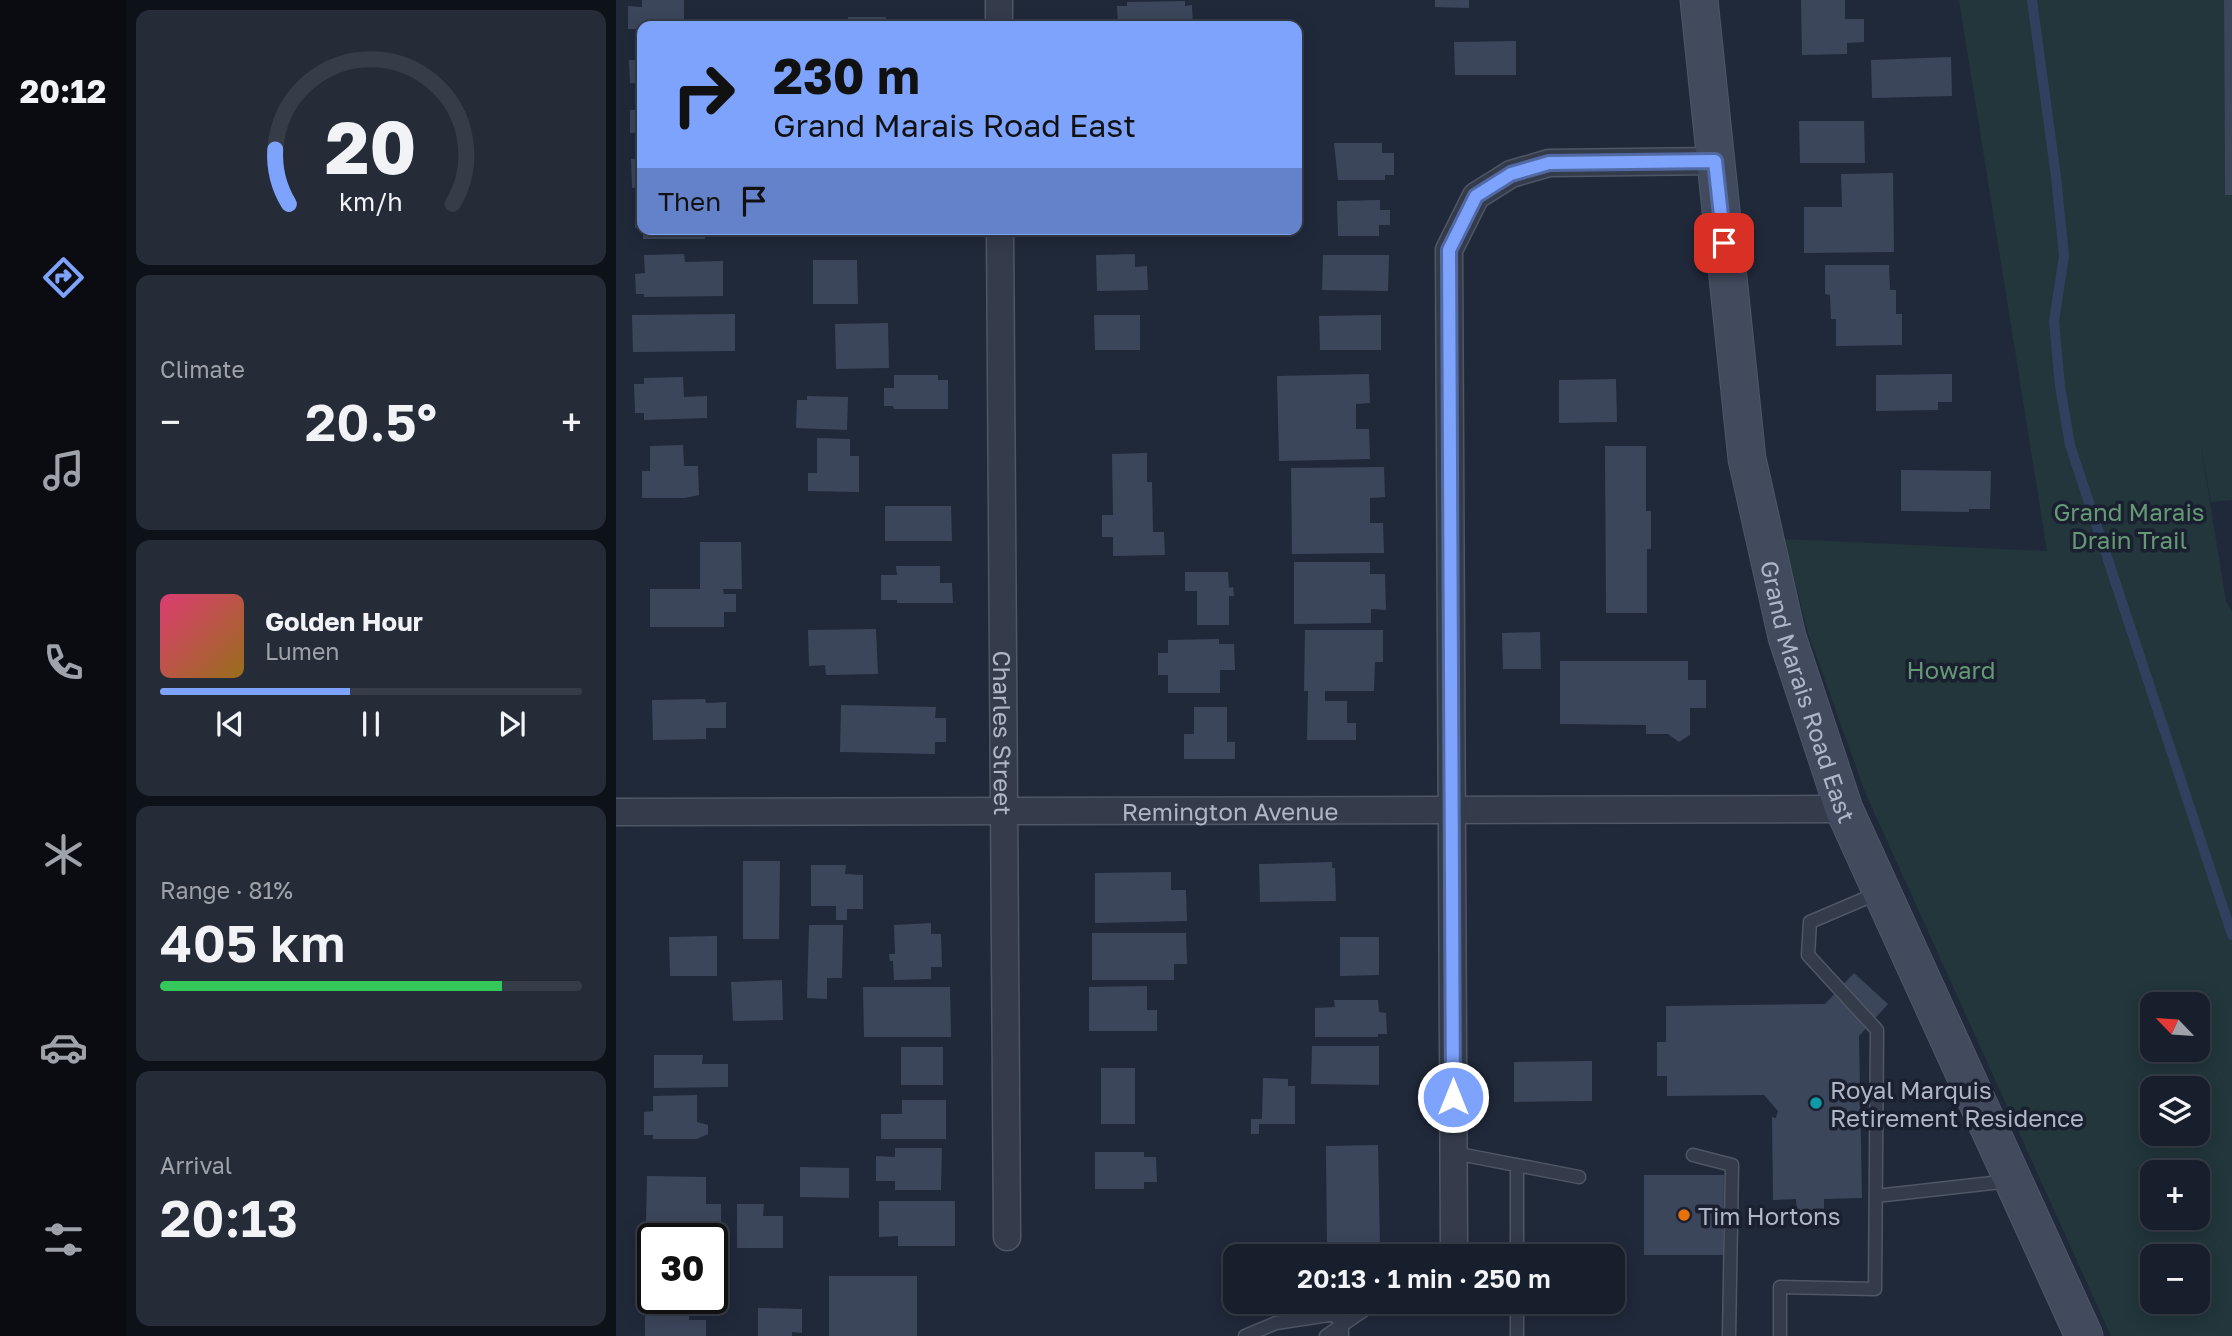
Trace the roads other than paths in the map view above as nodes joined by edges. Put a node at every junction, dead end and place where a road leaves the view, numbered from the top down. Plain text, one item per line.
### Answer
1 (999, 0) edge
2 (1699, 0) edge
3 (999, 21) edge
4 (1715, 161) junction
5 (1000, 235) edge
6 (1844, 809) junction
7 (1451, 810) junction
8 (1005, 811) junction
9 (616, 812) edge
10 (1881, 892) junction
11 (1454, 1153) junction
12 (1693, 1155) dead end
13 (1517, 1165) junction
14 (1578, 1177) dead end
15 (2014, 1181) junction
16 (1876, 1196) junction
17 (1007, 1237) dead end
18 (1449, 1244) edge
19 (1517, 1244) edge
20 (1361, 1314) edge
21 (1517, 1314) edge
22 (1342, 1330) edge
23 (1245, 1336) edge
24 (1326, 1336) edge
25 (1517, 1336) edge
26 (1729, 1336) edge
27 (1780, 1336) edge
28 (2084, 1336) edge

1 - 3 street
2 - 4 street, Grand Marais Road East
4 - 6 street, Grand Marais Road East
4 - 7 street
5 - 8 street, Charles Street
6 - 7 street, Remington Avenue
6 - 10 street, Grand Marais Road East
7 - 8 street, Remington Avenue
7 - 11 street
8 - 9 street, Remington Avenue
8 - 17 street, Charles Street
10 - 15 street, Grand Marais Road East
10 - 16 lane
11 - 13 lane
11 - 18 street
12 - 26 lane
13 - 14 lane
13 - 19 lane
15 - 16 lane
15 - 28 street, Grand Marais Road East
16 - 27 lane
20 - 22 lane
21 - 25 lane
22 - 23 lane
22 - 24 lane

